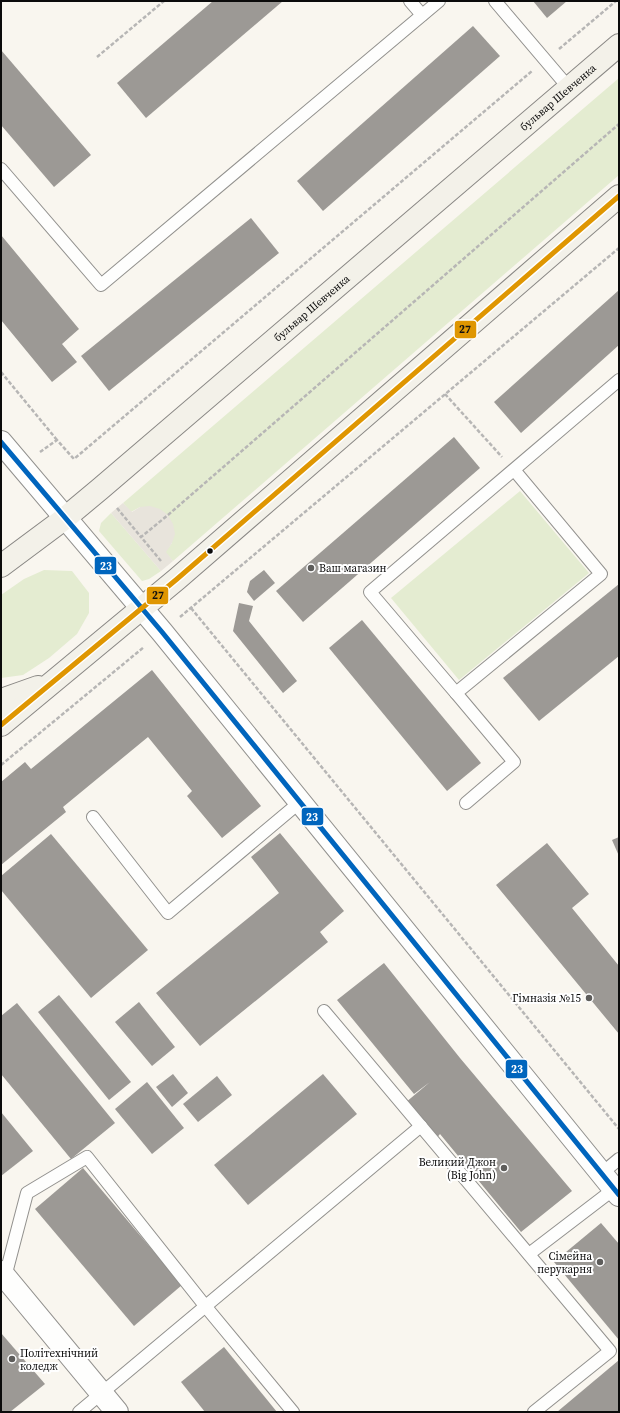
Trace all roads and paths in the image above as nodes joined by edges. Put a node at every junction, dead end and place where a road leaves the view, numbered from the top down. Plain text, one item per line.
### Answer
1 (164, 1) edge
2 (410, 1) edge
3 (439, 1) edge
4 (495, 1) edge
5 (616, 1) edge
6 (422, 15) junction
7 (619, 45) edge
8 (97, 57) dead end
9 (545, 60) junction
10 (569, 88) junction
11 (619, 124) edge
12 (1, 169) edge
13 (619, 196) edge
14 (619, 248) edge
15 (1, 372) edge
16 (619, 380) edge
17 (445, 394) junction
18 (57, 440) dead end
19 (1, 442) edge
20 (74, 459) dead end
21 (514, 471) junction
22 (117, 508) dead end
23 (64, 519) junction
24 (140, 537) junction
25 (1, 552) edge
26 (1, 566) edge
27 (166, 567) dead end
28 (191, 608) junction
29 (142, 609) junction
30 (162, 632) junction
31 (56, 680) junction
32 (456, 693) junction
33 (1, 700) edge
34 (1, 726) edge
35 (1, 765) edge
36 (300, 802) junction
37 (466, 803) dead end
38 (93, 817) dead end
39 (324, 1011) dead end
40 (421, 1126) junction
41 (619, 1129) edge
42 (619, 1159) edge
43 (611, 1186) edge
44 (529, 1254) junction
45 (3, 1275) edge
46 (206, 1307) junction
47 (102, 1394) junction
48 (79, 1412) edge
49 (117, 1412) edge
50 (293, 1412) edge
51 (534, 1412) edge

1 - 8 path
2 - 6 lane
3 - 6 lane
4 - 9 lane
5 - 9 path
6 - 12 lane
7 - 10 main road, бульвар Шевченка
9 - 10 lane
9 - 20 path
10 - 23 main road, бульвар Шевченка
11 - 24 path
13 - 29 main road
14 - 17 path
15 - 18 path
16 - 21 lane
17 - 21 path
17 - 28 path
19 - 23 street
21 - 32 lane
21 - 32 lane
22 - 24 path
23 - 25 main road
23 - 26 main road, бульвар Шевченка
23 - 29 street
24 - 27 path
28 - 30 path
28 - 41 path
29 - 30 street
29 - 31 main road
30 - 35 path
30 - 36 street
31 - 33 main road
31 - 34 main road
32 - 37 lane
36 - 38 lane
36 - 43 street
39 - 40 lane
40 - 44 lane
40 - 46 lane
42 - 43 lane
43 - 44 lane
44 - 51 lane
45 - 46 lane
45 - 47 street
46 - 47 lane
46 - 50 lane
47 - 48 lane
47 - 49 street

